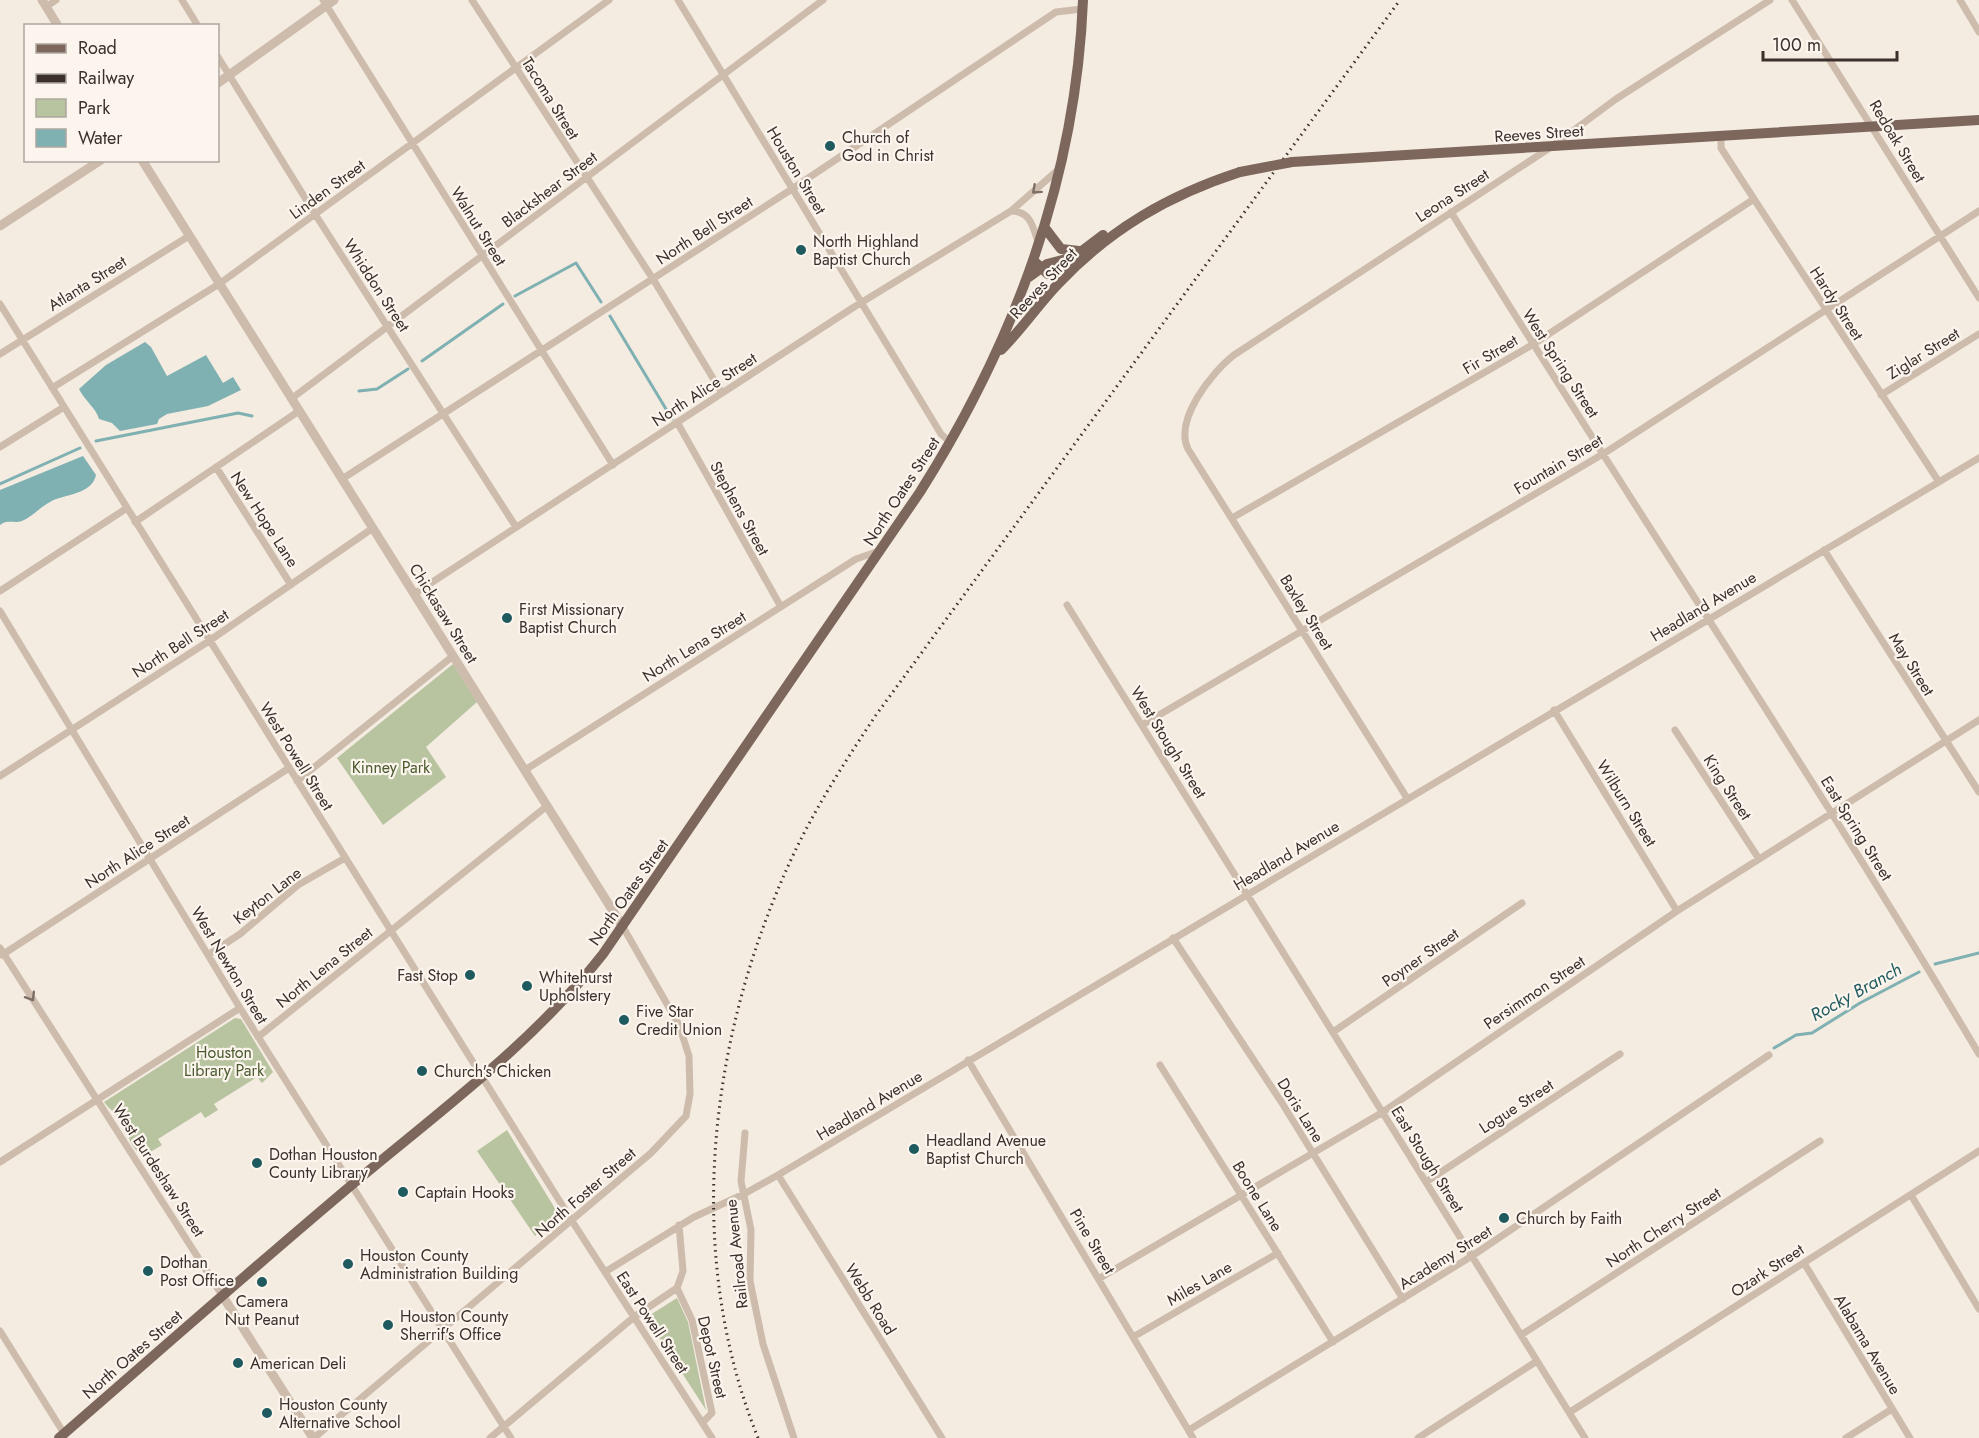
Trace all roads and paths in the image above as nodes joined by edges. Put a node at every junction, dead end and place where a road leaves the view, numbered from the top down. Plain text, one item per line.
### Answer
1 (56, 0) edge
2 (182, 0) edge
3 (472, 0) edge
4 (609, 0) edge
5 (678, 0) edge
6 (823, 0) edge
7 (1770, 0) edge
8 (1792, 0) edge
9 (1960, 0) edge
10 (328, 2) edge
11 (44, 4) edge
12 (1082, 5) edge
13 (57, 24) edge
14 (197, 24) edge
15 (1979, 32) edge
16 (219, 59) edge
17 (516, 68) junction
18 (229, 75) junction
19 (723, 76) junction
20 (219, 82) edge
21 (1979, 120) edge
22 (1873, 127) junction
23 (1721, 136) junction
24 (412, 143) junction
25 (1551, 147) junction
26 (98, 162) edge
27 (143, 162) edge
28 (1060, 168) junction
29 (586, 178) junction
30 (792, 189) junction
31 (1754, 200) junction
32 (1011, 211) junction
33 (1979, 211) edge
34 (1451, 212) junction
35 (315, 214) junction
36 (0, 226) edge
37 (1045, 228) junction
38 (1115, 232) junction
39 (189, 236) junction
40 (1941, 237) junction
41 (1039, 245) junction
42 (1083, 251) junction
43 (482, 256) junction
44 (1035, 257) junction
45 (1039, 268) junction
46 (1074, 268) junction
47 (653, 279) junction
48 (1027, 279) junction
49 (219, 284) junction
50 (1979, 298) edge
51 (0, 304) edge
52 (862, 304) junction
53 (1826, 310) junction
54 (387, 327) junction
55 (1979, 334) edge
56 (22, 340) junction
57 (1532, 345) junction
58 (541, 351) junction
59 (0, 354) edge
60 (995, 357) junction
61 (52, 388) junction
62 (722, 393) junction
63 (1881, 395) junction
64 (291, 399) junction
65 (64, 406) junction
66 (299, 411) junction
67 (444, 413) junction
68 (677, 422) junction
69 (1184, 440) joint
70 (951, 443) junction
71 (0, 447) edge
72 (1603, 454) junction
73 (1979, 458) edge
74 (613, 465) junction
75 (216, 467) junction
76 (342, 479) junction
77 (1939, 482) junction
78 (127, 508) junction
79 (1232, 518) junction
80 (135, 522) junction
81 (516, 527) junction
82 (373, 528) junction
83 (1824, 550) junction
84 (880, 551) junction
85 (291, 585) junction
86 (0, 591) edge
87 (414, 594) junction
88 (1067, 605) dead end
89 (781, 607) junction
90 (0, 611) edge
91 (1709, 618) junction
92 (1302, 630) junction
93 (209, 641) junction
94 (453, 656) junction
95 (1554, 710) junction
96 (1979, 720) edge
97 (1142, 725) junction
98 (72, 730) junction
99 (1676, 730) dead end
100 (1945, 742) junction
101 (289, 768) junction
102 (525, 770) junction
103 (0, 776) edge
104 (297, 781) junction
105 (1979, 792) edge
106 (1407, 798) junction
107 (547, 806) junction
108 (1833, 813) junction
109 (150, 858) junction
110 (345, 858) junction
111 (1759, 859) junction
112 (1247, 894) junction
113 (1522, 903) dead end
114 (1677, 910) junction
115 (623, 927) junction
116 (391, 931) junction
117 (1173, 938) junction
118 (1, 953) edge
119 (208, 955) junction
120 (240, 1008) junction
121 (1333, 1032) junction
122 (258, 1037) junction
123 (1620, 1053) dead end
124 (1979, 1054) edge
125 (1769, 1055) dead end
126 (968, 1060) junction
127 (1160, 1065) dead end
128 (482, 1076) junction
129 (690, 1094) joint
130 (96, 1100) junction
131 (1383, 1112) junction
132 (745, 1133) dead end
133 (1820, 1141) dead end
134 (1979, 1151) edge
135 (1312, 1152) junction
136 (0, 1161) edge
137 (778, 1175) junction
138 (1426, 1182) junction
139 (352, 1184) junction
140 (744, 1194) junction
141 (1242, 1195) junction
142 (1911, 1195) junction
143 (572, 1221) junction
144 (679, 1225) junction
145 (1278, 1253) junction
146 (1472, 1256) junction
147 (1804, 1263) junction
148 (605, 1272) junction
149 (1100, 1278) junction
150 (677, 1288) junction
151 (222, 1295) junction
152 (1403, 1299) junction
153 (1979, 1309) edge
154 (634, 1317) junction
155 (443, 1330) junction
156 (0, 1331) edge
157 (1521, 1335) junction
158 (1134, 1337) junction
159 (1333, 1342) junction
160 (1538, 1361) junction
161 (1892, 1409) junction
162 (1570, 1412) junction
163 (703, 1422) junction
164 (504, 1426) junction
165 (1189, 1430) junction
166 (63, 1436) edge
167 (314, 1438) edge
168 (490, 1438) edge
169 (511, 1438) edge
170 (712, 1438) edge
171 (794, 1438) edge
172 (942, 1438) edge
173 (1193, 1438) edge
174 (1418, 1438) edge
175 (1586, 1438) edge
176 (1846, 1438) edge
177 (1910, 1438) edge

1 - 11 street
2 - 14 street
3 - 17 street, Tacoma Street
4 - 17 street, Linden Street
5 - 19 street, Houston Street
6 - 19 street, Blackshear Street
7 - 25 street, Leona Street
8 - 22 street, Redoak Street
9 - 15 street
10 - 18 street
10 - 24 street, Walnut Street
11 - 13 street
12 - 28 main road
12 - 30 street, North Bell Street
16 - 18 street, Whiddon Street
17 - 24 street, Linden Street
17 - 29 street, Tacoma Street
18 - 20 street
18 - 35 street, Whiddon Street
19 - 29 street, Blackshear Street
19 - 30 street, Houston Street
21 - 22 main road, Reeves Street
22 - 23 main road, Reeves Street
22 - 40 street, Redoak Street
23 - 25 main road, Reeves Street
23 - 31 street, Hardy Street
24 - 35 street, Linden Street
24 - 43 street, Walnut Street
25 - 34 street, Leona Street
25 - 38 main road, Reeves Street, bridge
26 - 36 street
27 - 39 street, Chickasaw Street
28 -> 32 street, North Alice Street
28 - 37 main road
29 - 43 street, Blackshear Street
29 - 47 street, Tacoma Street
30 - 47 street, North Bell Street
30 - 52 street, Houston Street
31 - 53 street, Hardy Street
31 - 57 street, Fir Street
32 - 41 street
32 - 52 street, North Alice Street
33 - 40 street, Fountain Street
34 - 57 street, West Spring Street
34 - 69 street, Leona Street
35 - 49 street, Linden Street
35 - 54 street, Whiddon Street
37 - 41 main road
37 - 42 main road
38 - 42 main road, Reeves Street
38 - 46 main road, Reeves Street
39 - 49 street, Chickasaw Street
39 - 56 street, Atlanta Street
40 - 50 street, Redoak Street
40 - 53 street, Fountain Street
41 - 44 main road
42 - 45 main road, Reeves Street
43 - 54 street, Blackshear Street
43 - 58 street, Walnut Street
44 - 45 main road
44 - 48 main road
45 - 46 main road
45 - 48 main road, Reeves Street
46 - 60 main road, Reeves Street
47 - 58 street, North Bell Street
47 - 62 street, Tacoma Street
48 - 60 main road
49 - 61 street, Linden Street
49 - 64 street, Chickasaw Street
51 - 56 street, West Powell Street
52 - 62 street, North Alice Street
52 - 70 street, Houston Street
53 - 63 street, Hardy Street
53 - 72 street, Fountain Street
54 - 64 street, Blackshear Street
54 - 67 street, Whiddon Street
55 - 63 street, Ziglar Street
56 - 59 street, Atlanta Street
56 - 61 street, West Powell Street
57 - 72 street, West Spring Street
57 - 79 street, Fir Street
58 - 67 street, North Bell Street
58 - 74 street, Walnut Street
60 - 70 main road, North Oates Street
61 - 65 street, West Powell Street
62 - 68 street, North Alice Street
63 - 77 street, Hardy Street
64 - 66 street, Chickasaw Street
65 - 71 street
65 - 78 street, West Powell Street
66 - 75 street
66 - 76 street, Chickasaw Street
67 - 76 street, North Bell Street
67 - 81 street, Whiddon Street
68 - 74 street, North Alice Street
68 - 89 street, Stephens Street
69 - 79 street, Baxley Street
70 - 84 main road, North Oates Street
72 - 91 street, West Spring Street
72 - 92 street, Fountain Street
73 - 77 street, Headland Avenue
74 - 81 street, North Alice Street
75 - 80 street
75 - 85 street, New Hope Lane
76 - 82 street, Chickasaw Street
77 - 83 street, Headland Avenue
78 - 80 street, West Powell Street
78 - 86 street
79 - 92 street, Baxley Street
80 - 93 street, West Powell Street
81 - 87 street, North Alice Street
82 - 85 street, North Bell Street
82 - 87 street, Chickasaw Street
83 - 91 street, Headland Avenue
83 - 100 street, May Street
84 - 89 street, North Lena Street
84 - 115 main road, North Oates Street
85 - 93 street, North Bell Street
87 - 94 street, Chickasaw Street
88 - 97 street, West Stough Street
89 - 102 street, North Lena Street
90 - 98 street, West Newton Street
91 - 95 street, Headland Avenue
91 - 108 street, East Spring Street
92 - 97 street, Fountain Street
92 - 106 street, Baxley Street
93 - 98 street, North Bell Street
93 - 101 street, West Powell Street
94 - 102 street, Chickasaw Street
94 - 104 street
95 - 106 street, Headland Avenue
95 - 114 street, Wilburn Street
96 - 100 street, Persimmon Street
97 - 112 street, West Stough Street
98 - 103 street, North Bell Street
98 - 109 street, West Newton Street
99 - 111 street, King Street
100 - 105 street, May Street
100 - 108 street, Persimmon Street
101 - 104 street, West Powell Street
101 - 109 street, North Alice Street
102 - 107 street, Chickasaw Street
104 - 110 street, West Powell Street
106 - 112 street, Headland Avenue
107 - 115 street, Chickasaw Street
107 - 116 street, North Lena Street
108 - 111 street, Persimmon Street
108 - 124 street, East Spring Street
109 - 118 street, North Alice Street
109 - 119 street, West Newton Street
110 - 116 street, West Powell Street
110 - 119 street, Keyton Lane
111 - 114 street, Persimmon Street
112 - 117 street, Headland Avenue
112 - 121 street, East Stough Street
113 - 121 street, Poyner Street
114 - 131 street, Persimmon Street
115 - 128 main road, North Oates Street
115 - 129 street, Chickasaw Street
116 - 122 street, North Lena Street
116 - 128 street, West Powell Street
117 - 126 street, Headland Avenue
117 - 135 street, Doris Lane
118 -> 130 street, West Burdeshaw Street
119 - 120 street, West Newton Street
120 - 122 street, West Newton Street
120 - 130 street
121 - 131 street, East Stough Street
122 - 139 street, West Newton Street
123 - 138 street, Logue Street
125 - 146 street, Academy Street
126 - 137 street, Headland Avenue
126 - 149 street, Pine Street
127 - 141 street, Boone Lane
128 - 139 main road, North Oates Street
128 - 143 street, West Powell Street
129 - 143 street, North Foster Street
130 - 136 street
130 - 151 street, West Burdeshaw Street
131 - 135 street, Persimmon Street
131 - 138 street, East Stough Street
132 - 140 street, Railroad Avenue
133 - 157 street, North Cherry Street
134 - 142 street, Ozark Street
135 - 141 street, Persimmon Street
135 - 152 street, Doris Lane
137 - 140 street, Headland Avenue
137 - 172 street, Webb Road
138 - 146 street, East Stough Street
139 - 151 main road, North Oates Street
139 - 155 street, West Newton Street
140 - 144 street, Headland Avenue
140 - 171 street, Railroad Avenue
141 - 145 street, Boone Lane
141 - 149 street, Persimmon Street
142 - 147 street, Ozark Street
142 - 153 street
143 - 148 street, East Powell Street
143 - 155 street, North Foster Street
144 - 148 street, Headland Avenue
144 - 150 street
145 - 158 street, Miles Lane
145 - 159 street, Boone Lane
146 - 152 street, Academy Street
146 - 157 street, East Stough Street
147 - 161 street, Alabama Avenue
147 - 162 street, Ozark Street
148 - 154 street, East Powell Street
149 - 158 street, Pine Street
150 - 154 street
150 - 163 street, Depot Street
151 - 166 main road, North Oates Street
151 - 167 street, West Burdeshaw Street
152 - 159 street, Academy Street
154 - 163 street, East Powell Street
154 - 164 street
155 - 164 street, West Newton Street
155 - 167 street, North Foster Street
156 - 166 street
157 - 160 street, East Stough Street
158 - 165 street, Pine Street
159 - 165 street, Academy Street
160 - 162 street, East Stough Street
160 - 174 street
161 - 176 street
161 - 177 street, Alabama Avenue
162 - 175 street, East Stough Street
163 - 170 street, East Powell Street
164 - 168 street
164 - 169 street, West Newton Street
165 - 173 street, Pine Street

